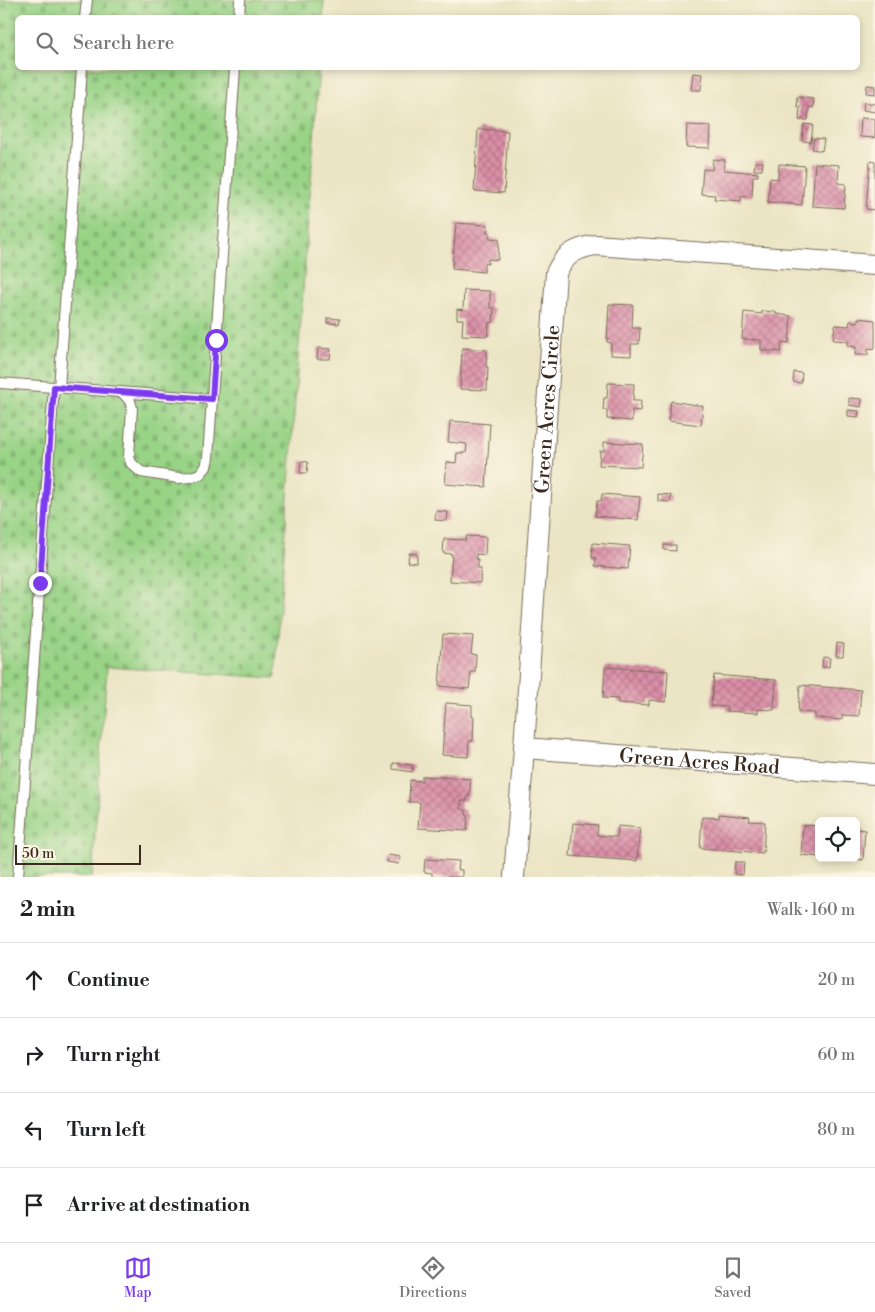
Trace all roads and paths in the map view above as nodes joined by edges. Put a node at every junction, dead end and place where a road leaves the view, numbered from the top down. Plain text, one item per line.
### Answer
1 (86, 0) edge
2 (240, 0) edge
3 (85, 15) edge
4 (239, 15) edge
5 (82, 70) edge
6 (235, 70) edge
7 (875, 265) edge
8 (0, 383) edge
9 (56, 388) junction
10 (122, 392) junction
11 (212, 399) junction
12 (524, 748) junction
13 (875, 774) edge
14 (18, 877) edge
15 (514, 877) edge

1 - 3 lane
2 - 4 lane
5 - 9 lane
6 - 11 lane
7 - 12 street, Green Acres Circle
8 - 9 lane
9 - 10 lane
9 - 14 lane
10 - 11 lane
10 - 11 lane
12 - 13 street, Green Acres Road
12 - 15 street, Green Acres Circle

